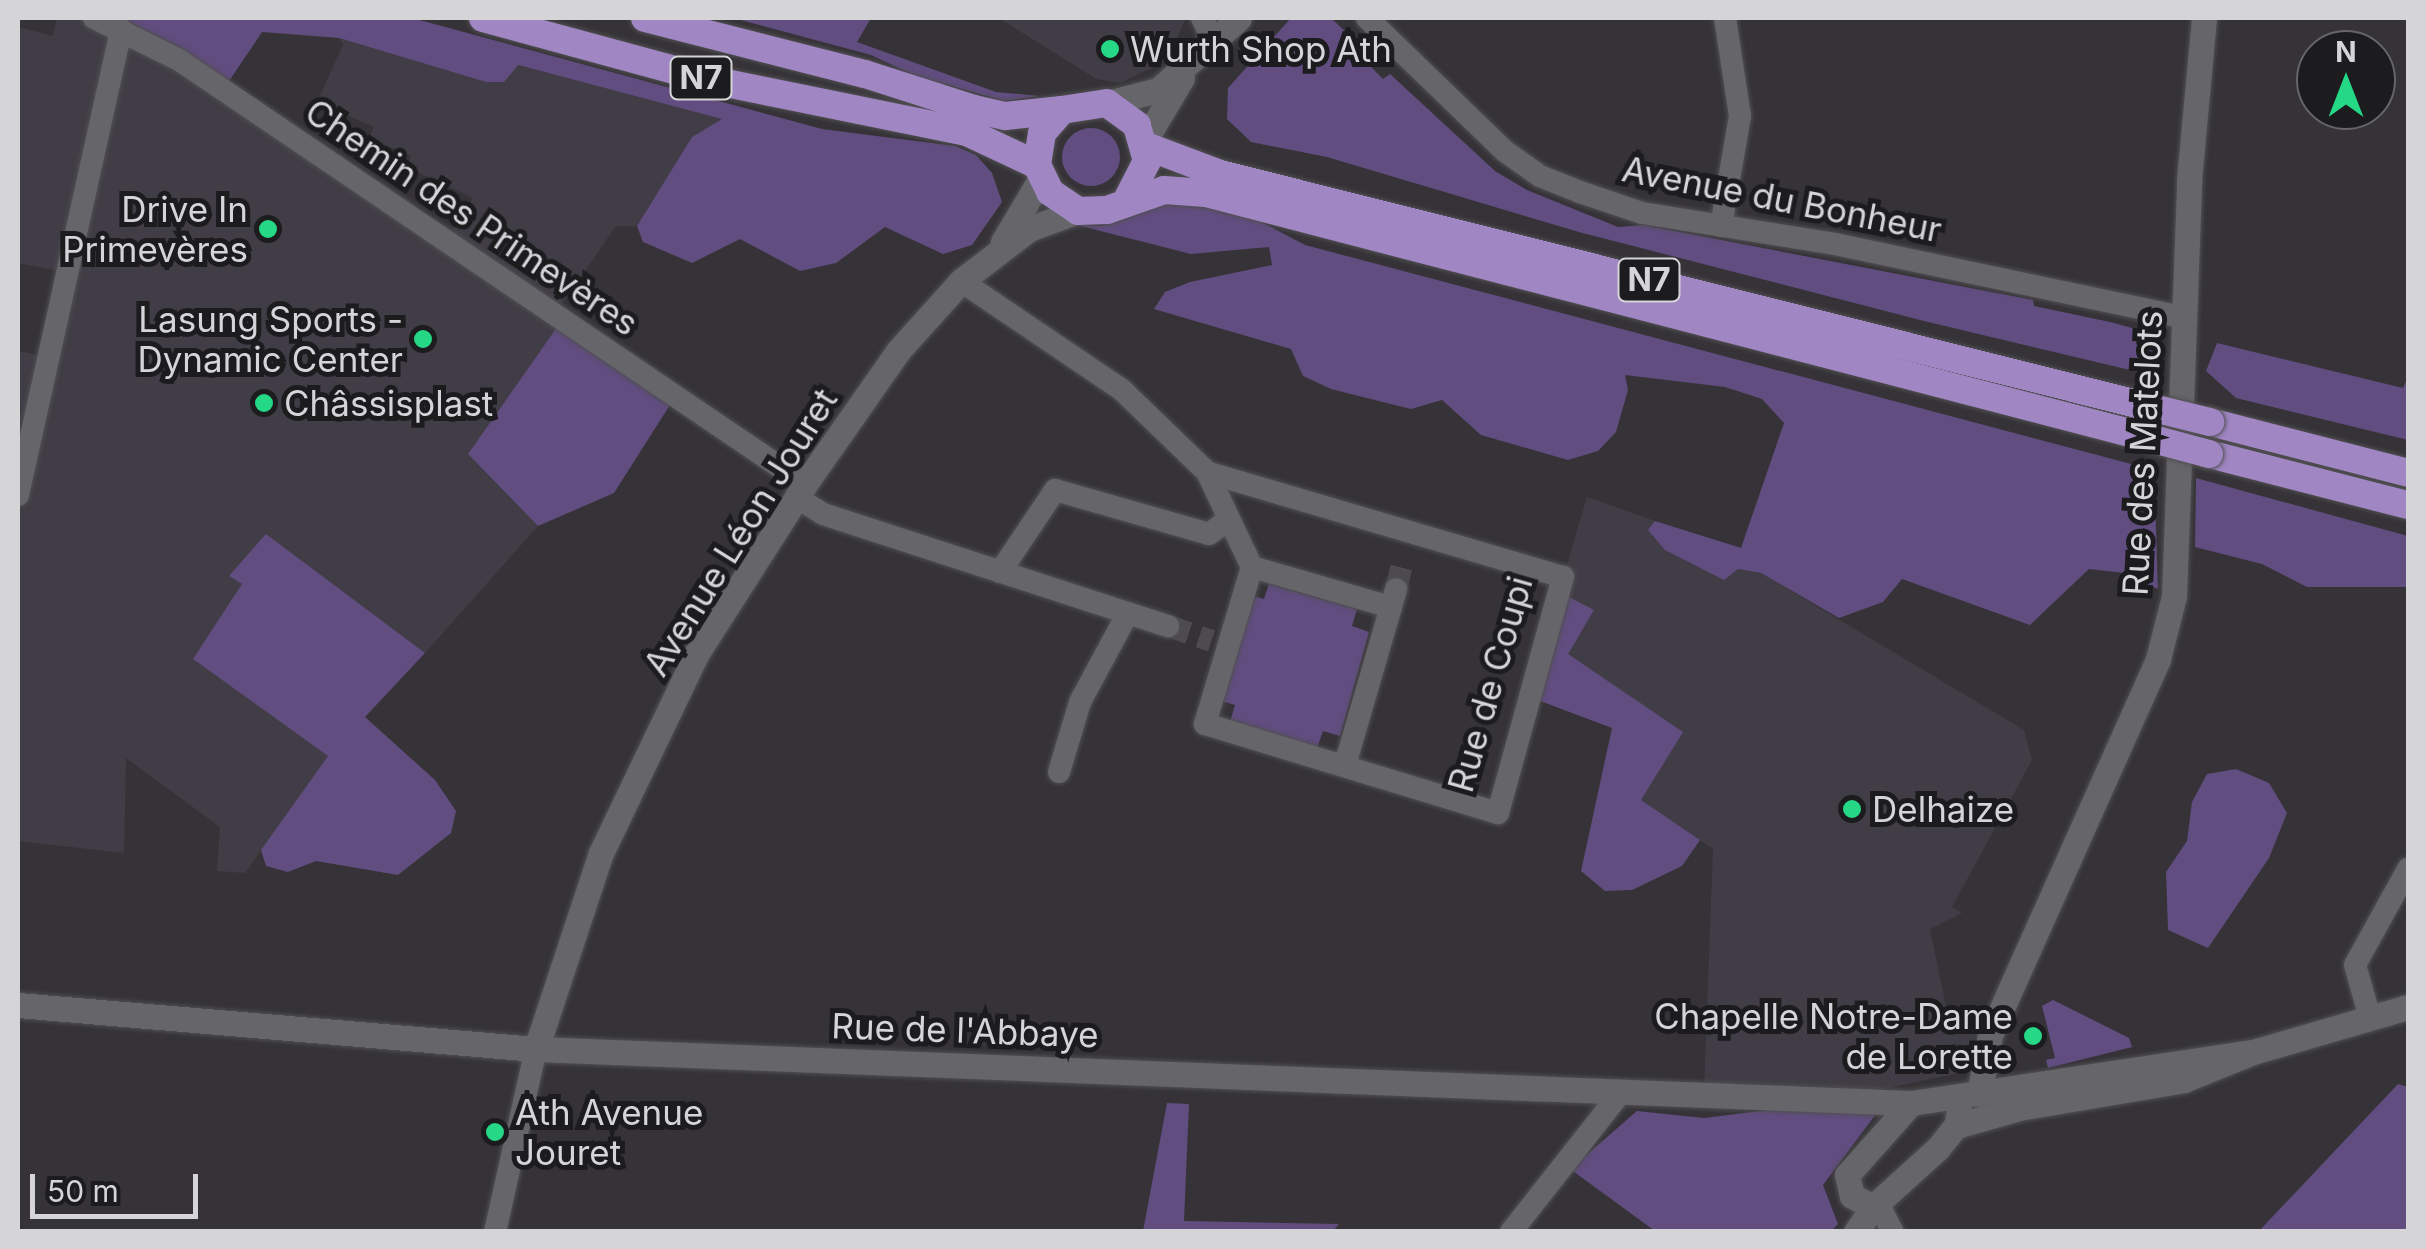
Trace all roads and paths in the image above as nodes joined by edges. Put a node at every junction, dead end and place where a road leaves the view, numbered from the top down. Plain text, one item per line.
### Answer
1 (94, 18) edge
2 (482, 18) edge
3 (644, 18) edge
4 (1202, 18) edge
5 (1239, 18) edge
6 (1367, 18) edge
7 (1725, 18) edge
8 (2204, 18) edge
9 (121, 30) junction
10 (1214, 43) junction
11 (1187, 70) junction
12 (1107, 103) junction
13 (1062, 110) junction
14 (1145, 143) junction
15 (1039, 171) junction
16 (1128, 200) junction
17 (1078, 211) junction
18 (1721, 226) junction
19 (998, 249) junction
20 (961, 281) junction
21 (2184, 318) junction
22 (1207, 472) junction
23 (2408, 473) edge
24 (801, 491) junction
25 (18, 495) edge
26 (2408, 505) edge
27 (1228, 520) junction
28 (1410, 535) junction
29 (1404, 558) tunnel mouth
30 (1252, 567) junction
31 (1000, 572) junction
32 (1128, 613) junction
33 (1168, 626) tunnel mouth
34 (1345, 765) junction
35 (1059, 772) dead end
36 (2408, 870) edge
37 (18, 1006) edge
38 (2408, 1007) edge
39 (2370, 1018) junction
40 (536, 1048) junction
41 (2253, 1052) junction
42 (1621, 1092) junction
43 (1979, 1094) junction
44 (1948, 1099) junction
45 (1911, 1103) junction
46 (1956, 1126) junction
47 (1875, 1205) junction
48 (495, 1232) edge
49 (1510, 1232) edge
50 (1856, 1232) edge
51 (1893, 1232) edge

1 - 9 street, Chemin des Primevères
2 - 15 highway, N7
3 - 13 highway, N7
4 - 10 street
5 - 10 street
6 - 18 street, Avenue du Bonheur
7 - 18 street
8 - 21 street, Rue des Matelots
9 - 24 street, Chemin des Primevères
9 - 25 street
10 - 11 street
11 - 12 street
11 - 14 street
12 - 13 highway
12 - 14 highway
13 - 15 highway
14 - 16 highway
14 - 23 highway, N7, bridge
15 - 17 highway
15 - 19 street, Avenue Léon Jouret
16 - 17 highway
16 - 26 highway, N7, bridge
17 - 19 street, Avenue Léon Jouret
18 - 21 street, Avenue du Bonheur
19 - 20 street, Avenue Léon Jouret
20 - 22 street, Rue de Coupi
20 - 24 street, Avenue Léon Jouret
21 - 43 street, Rue des Matelots
22 - 27 street, Rue de Coupi
22 - 28 street, Rue de Coupi
24 - 31 street
24 - 40 street, Avenue Léon Jouret
27 - 30 street, Rue de Coupi
27 - 31 street
28 - 29 street
28 - 34 street, Rue de Coupi
30 - 34 street, Rue de Coupi
30 - 34 street
31 - 32 street
32 - 33 street
32 - 35 street
36 - 39 street
37 - 40 street, Rue de l'Abbaye
38 - 39 street
39 - 41 street
40 - 42 street, Rue de l'Abbaye
40 - 48 street, Avenue Léon Jouret
41 - 43 street, Rue de l'Abbaye
41 - 46 street
42 - 45 street, Rue de l'Abbaye
42 - 49 street
43 - 44 street, Rue de l'Abbaye
44 - 45 street, Rue de l'Abbaye
44 - 46 street
45 - 47 street
46 - 47 street
47 - 50 street
47 - 51 street

